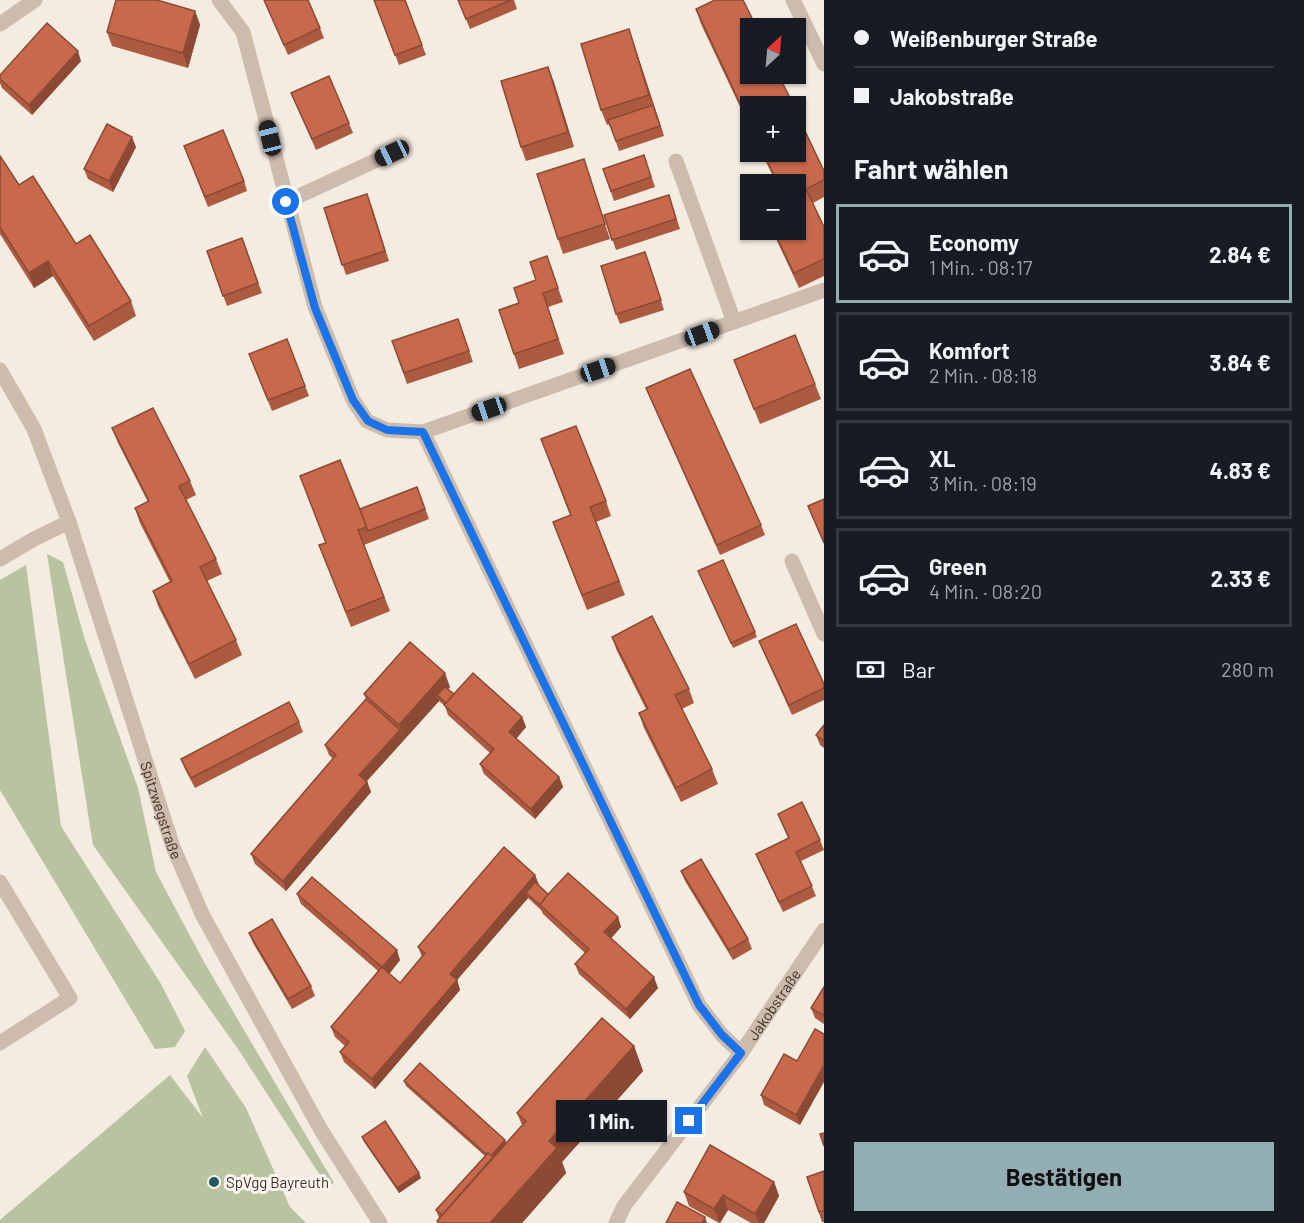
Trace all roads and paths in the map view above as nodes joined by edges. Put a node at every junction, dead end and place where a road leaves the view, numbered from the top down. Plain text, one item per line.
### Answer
1 (35, 0) edge
2 (219, 0) edge
3 (793, 0) edge
4 (0, 24) edge
5 (824, 64) edge
6 (392, 153) dead end
7 (676, 161) dead end
8 (286, 202) junction
9 (824, 290) edge
10 (734, 322) junction
11 (0, 370) edge
12 (423, 432) junction
13 (69, 522) junction
14 (0, 559) edge
15 (792, 561) dead end
16 (824, 634) edge
17 (0, 882) edge
18 (824, 930) edge
19 (0, 1043) edge
20 (741, 1053) junction
21 (380, 1223) edge
22 (616, 1223) edge

1 - 4 street
2 - 8 street
3 - 5 street
6 - 8 street
7 - 10 street
8 - 12 street
9 - 10 street
10 - 12 street
11 - 13 street, Spitzwegstraße
12 - 20 street
13 - 14 street
13 - 21 street, Spitzwegstraße
15 - 16 street
17 - 19 street
18 - 20 street, Jakobstraße
20 - 22 street, Jakobstraße

